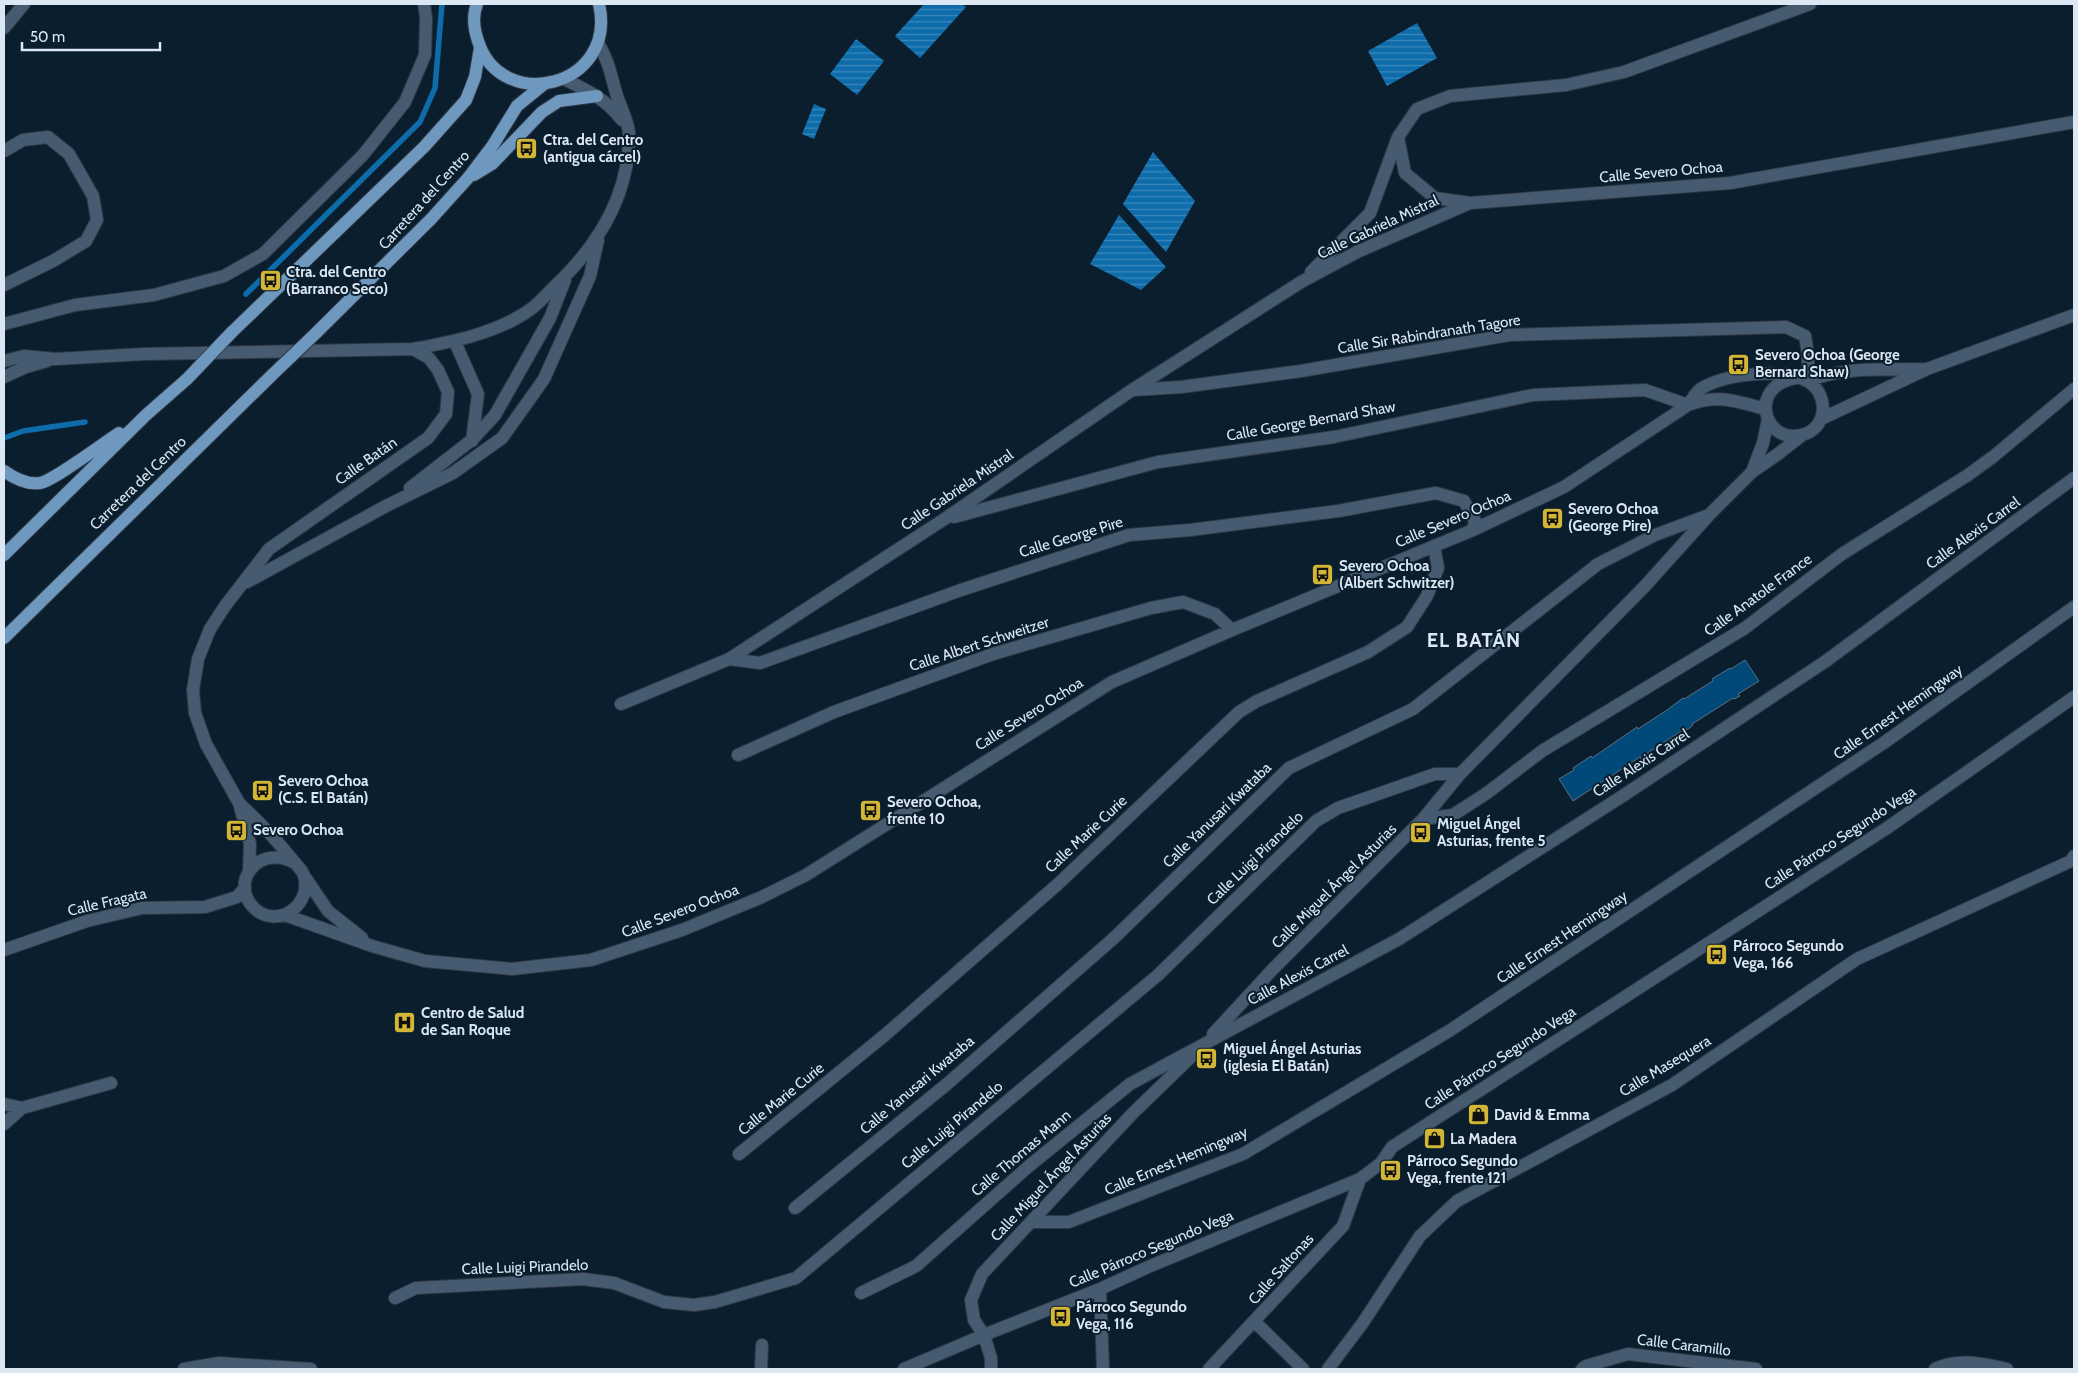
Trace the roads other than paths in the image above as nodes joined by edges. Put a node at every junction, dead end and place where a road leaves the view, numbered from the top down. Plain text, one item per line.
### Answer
1 (24, 4) edge
2 (424, 4) edge
3 (477, 4) edge
4 (599, 4) edge
5 (1810, 4) edge
6 (4, 28) edge
7 (598, 43) junction
8 (480, 48) junction
9 (564, 79) junction
10 (544, 84) junction
11 (598, 96) junction
12 (2074, 122) edge
13 (629, 131) junction
14 (1398, 137) junction
15 (4, 151) edge
16 (468, 178) junction
17 (1470, 203) junction
18 (599, 237) junction
19 (567, 275) junction
20 (1301, 282) junction
21 (4, 285) edge
22 (2074, 315) edge
23 (4, 324) edge
24 (456, 342) junction
25 (413, 349) junction
26 (54, 359) junction
27 (4, 362) edge
28 (1927, 369) junction
29 (4, 377) edge
30 (1802, 380) junction
31 (2074, 389) edge
32 (1132, 390) junction
33 (1688, 405) junction
34 (1766, 414) junction
35 (146, 415) junction
36 (1821, 419) junction
37 (1801, 436) junction
38 (473, 439) junction
39 (4, 471) edge
40 (1752, 472) junction
41 (453, 473) junction
42 (2074, 478) edge
43 (386, 506) junction
44 (1709, 515) junction
45 (943, 520) junction
46 (1474, 530) junction
47 (1434, 546) junction
48 (4, 555) edge
49 (243, 584) junction
50 (2074, 607) edge
51 (1232, 630) junction
52 (4, 638) edge
53 (729, 659) junction
54 (2074, 697) edge
55 (621, 704) dead end
56 (738, 756) dead end
57 (1460, 774) junction
58 (239, 803) junction
59 (1423, 819) junction
60 (2074, 856) edge
61 (299, 868) junction
62 (249, 872) junction
63 (246, 888) junction
64 (285, 915) junction
65 (372, 946) junction
66 (4, 950) edge
67 (1206, 1043) junction
68 (110, 1083) dead end
69 (4, 1104) edge
70 (22, 1108) junction
71 (4, 1124) edge
72 (739, 1154) dead end
73 (1360, 1179) junction
74 (795, 1208) dead end
75 (1033, 1222) junction
76 (1100, 1290) junction
77 (861, 1293) dead end
78 (395, 1298) dead end
79 (1255, 1322) junction
80 (984, 1335) junction
81 (762, 1345) dead end
82 (186, 1369) edge
83 (311, 1369) edge
84 (761, 1369) edge
85 (904, 1369) edge
86 (991, 1369) edge
87 (1103, 1369) edge
88 (1209, 1369) edge
89 (1303, 1369) edge
90 (1328, 1369) edge
91 (1582, 1369) edge
92 (1756, 1369) edge
93 (1935, 1369) edge
94 (2007, 1369) edge

1 - 6 street
2 - 23 street
3 - 8 main road
4 - 7 main road
5 - 14 street
7 - 9 main road
7 - 13 street
8 - 10 main road
8 - 35 main road, bridge
9 - 10 main road
9 - 11 street
10 - 16 main road, Carretera del Centro
11 - 13 street
11 - 16 main road
12 - 17 street, Calle Severo Ochoa
13 - 18 street
14 - 17 street, Calle Severo Ochoa
14 - 20 street, Calle Gabriela Mistral
15 - 21 street
16 - 52 main road, Carretera del Centro, bridge
17 - 20 street, Calle Gabriela Mistral
18 - 19 street
18 - 41 street, Calle Batán
19 - 24 street
19 - 38 street, Calle Batán
20 - 32 street, Calle Gabriela Mistral
22 - 28 street
24 - 25 street
24 - 38 street, Calle Batán
25 - 26 street
25 - 49 street, Calle Batán
26 - 27 street
26 - 29 street
28 - 30 street
28 - 36 street
30 - 32 street, Calle Sir Rabindranath Tagore
30 - 33 street
30 - 34 street
30 - 36 street
31 - 59 street, Calle Anatole France
32 - 45 street, Calle Gabriela Mistral
33 - 34 street
33 - 45 street, Calle George Bernard Shaw
33 - 46 street, Calle Severo Ochoa
34 - 37 street
34 - 40 street, Calle Miguel Ángel Asturias
35 - 39 main road
35 - 48 main road
36 - 37 street
37 - 40 street, Calle Miguel Ángel Asturias
38 - 41 street, Calle Batán
38 - 43 street, Calle Batán
40 - 44 street, Calle Miguel Ángel Asturias
41 - 43 street, Calle Batán
42 - 67 street, Calle Alexis Carrel
43 - 49 street, Calle Batán
44 - 57 street, Calle Miguel Ángel Asturias
44 - 74 street, Calle Yanusari Kwataba
45 - 53 street, Calle Gabriela Mistral
46 - 47 street, Calle Severo Ochoa
46 - 53 street, Calle George Pire
47 - 51 street, Calle Severo Ochoa
47 - 72 street, Calle Marie Curie
49 - 58 street, Calle Batán
50 - 75 street, Calle Ernest Hemingway
51 - 56 street, Calle Albert Schweitzer
51 - 65 street, Calle Severo Ochoa
53 - 55 street, Calle Gabriela Mistral
54 - 73 street, Calle Párroco Segundo Vega
57 - 59 street, Calle Miguel Ángel Asturias
57 - 78 street, Calle Luigi Pirandelo
58 - 61 street, Calle Batán
58 - 62 street, Calle Batán
59 - 67 street, Calle Miguel Ángel Asturias
60 - 90 street, Calle Masequera
61 - 62 street
61 - 64 street
61 - 65 street, Calle Severo Ochoa
62 - 63 street
63 - 64 street
63 - 66 street, Calle Fragata
64 - 65 street, Calle Severo Ochoa
67 - 75 street, Calle Miguel Ángel Asturias
67 - 77 street, Calle Thomas Mann
68 - 70 street
69 - 70 street
70 - 71 street
73 - 76 street, Calle Párroco Segundo Vega
73 - 79 street, Calle Saltonas
75 - 80 street, Calle Miguel Ángel Asturias
76 - 80 street, Calle Párroco Segundo Vega
76 - 87 street
79 - 88 street, Calle Saltonas
79 - 89 street
80 - 85 street, Calle Párroco Segundo Vega
80 - 86 street, Calle Miguel Ángel Asturias
81 - 84 street
82 - 83 street
91 - 92 street, Calle Caramillo
93 - 94 street

